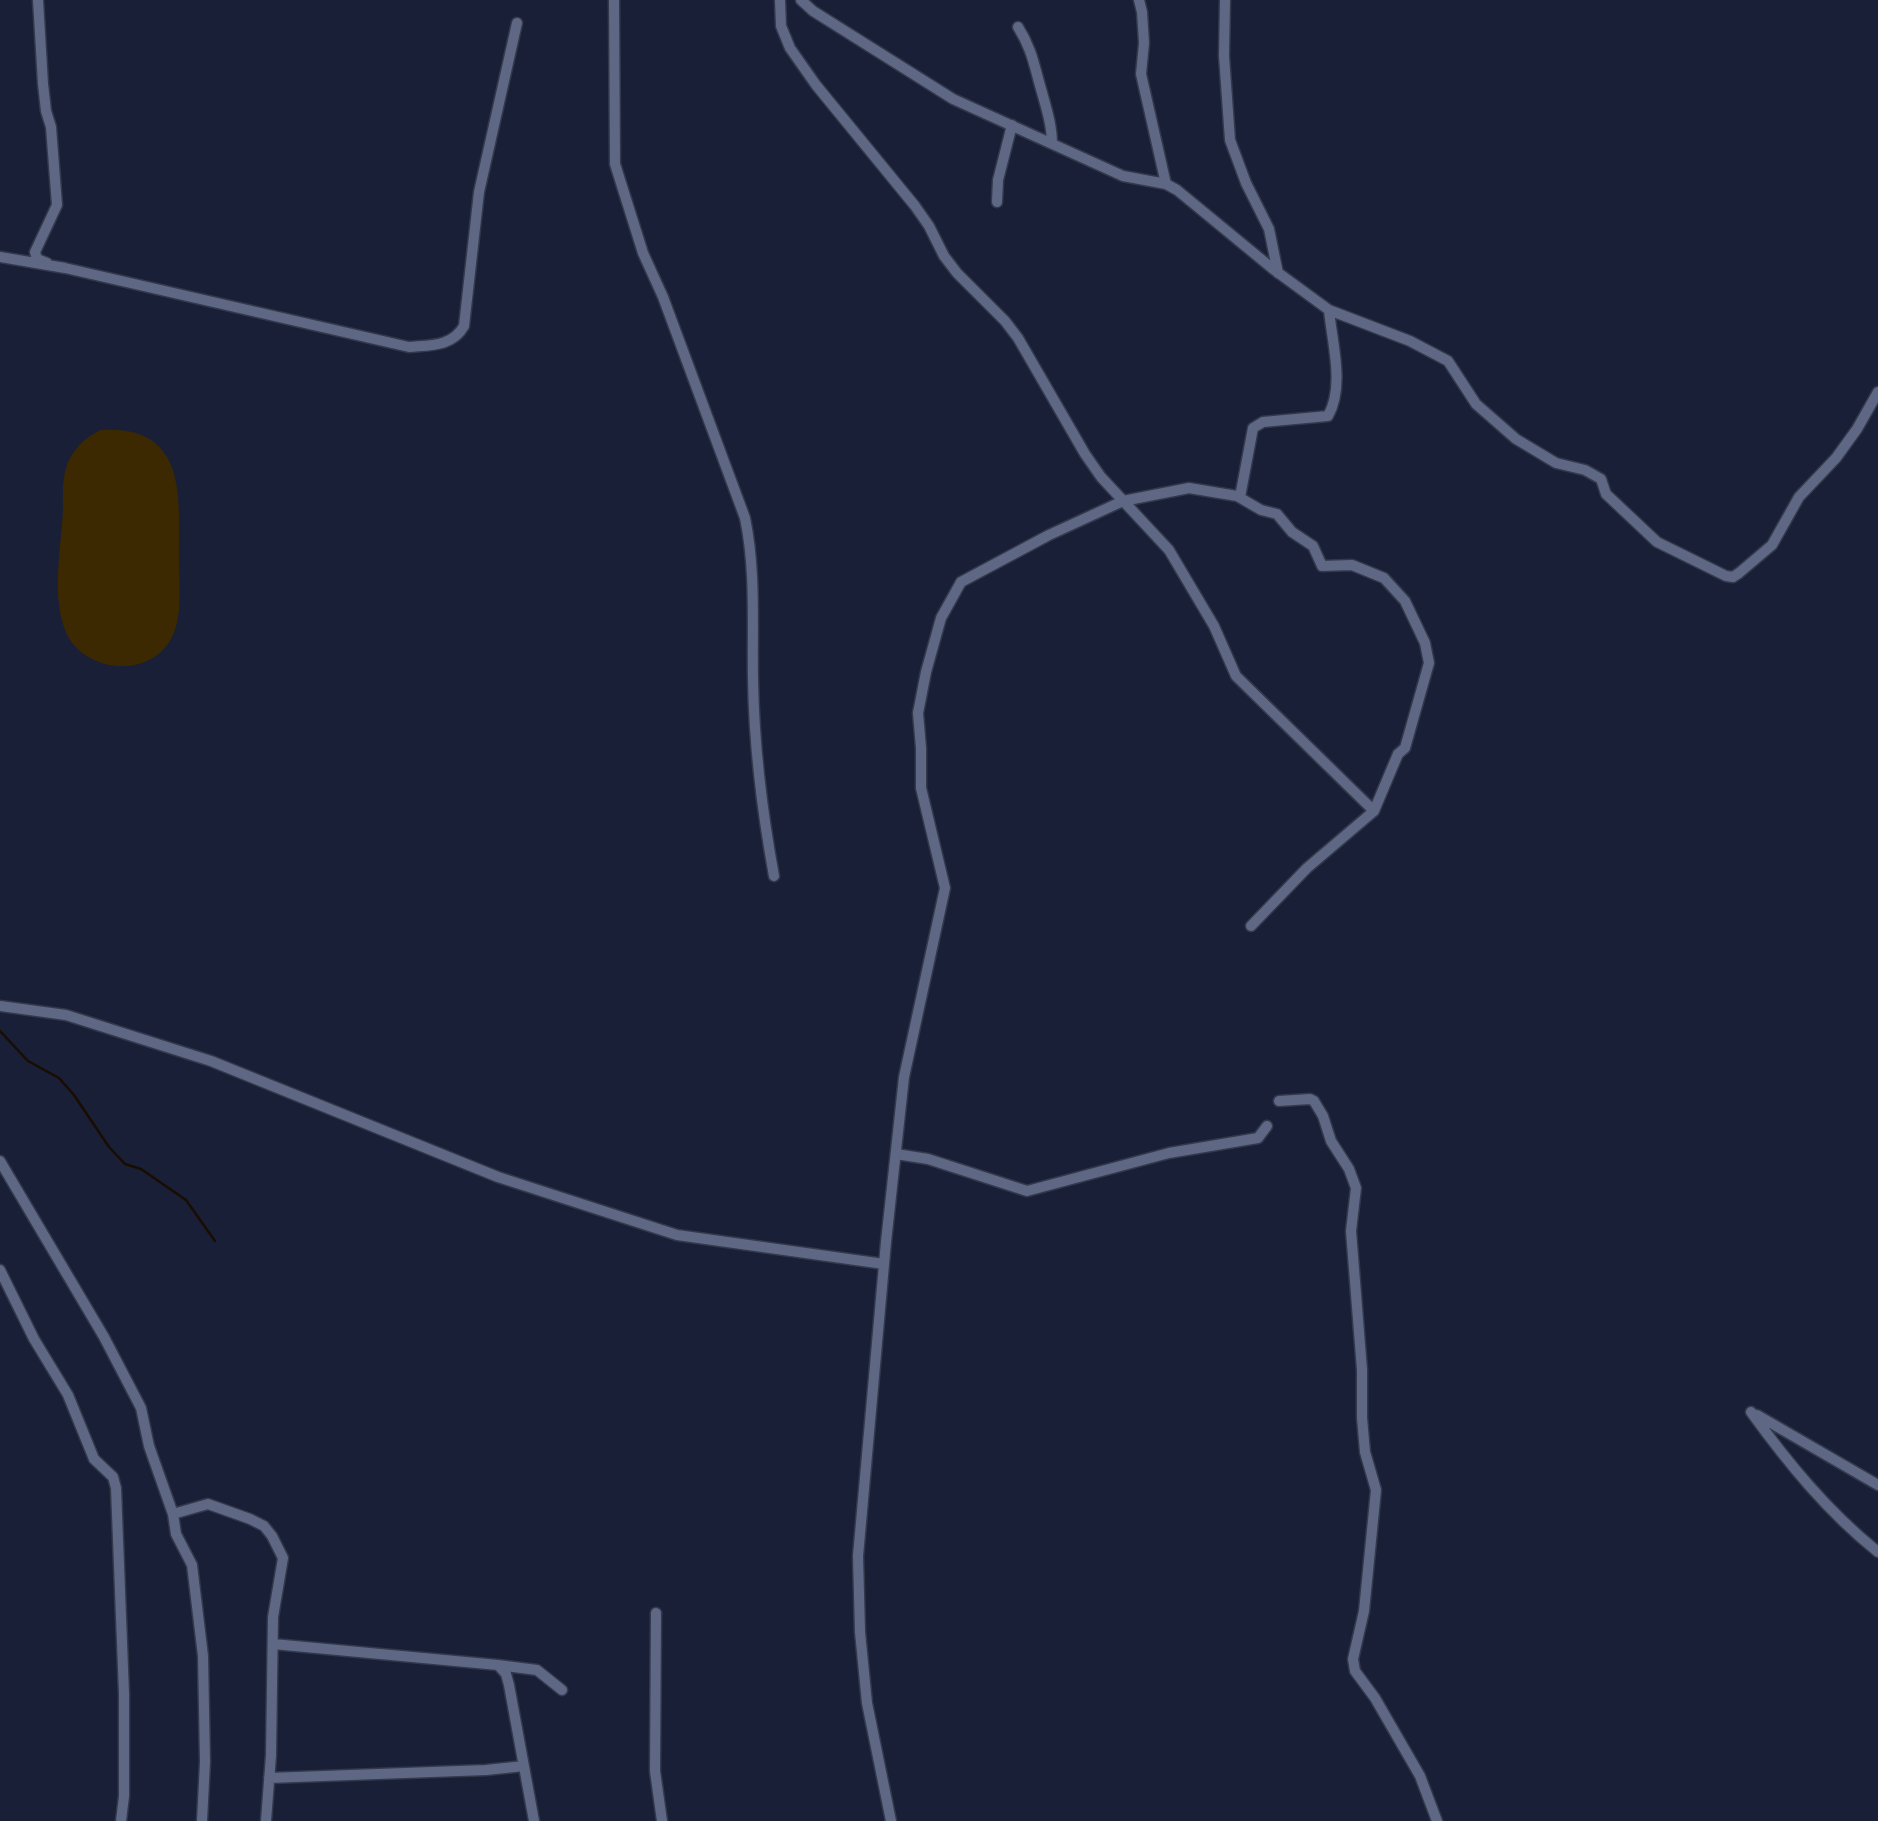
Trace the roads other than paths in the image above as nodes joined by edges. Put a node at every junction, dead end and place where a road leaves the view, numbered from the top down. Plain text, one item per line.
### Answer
1 (38, 0) edge
2 (614, 0) edge
3 (780, 0) edge
4 (801, 0) edge
5 (1139, 0) edge
6 (1225, 0) edge
7 (517, 23) dead end
8 (1018, 27) dead end
9 (1012, 125) junction
10 (1052, 144) junction
11 (1166, 184) junction
12 (997, 202) dead end
13 (0, 257) edge
14 (65, 268) junction
15 (1278, 273) junction
16 (1329, 310) junction
17 (1878, 393) edge
18 (1240, 497) junction
19 (1123, 501) junction
20 (1374, 811) junction
21 (774, 876) dead end
22 (1251, 926) dead end
23 (0, 1006) edge
24 (1279, 1101) dead end
25 (1267, 1126) dead end
26 (896, 1154) junction
27 (0, 1161) edge
28 (884, 1264) junction
29 (0, 1270) edge
30 (1878, 1485) edge
31 (173, 1514) junction
32 (1878, 1552) edge
33 (656, 1613) dead end
34 (273, 1644) junction
35 (498, 1665) junction
36 (562, 1690) dead end
37 (524, 1766) junction
38 (269, 1778) junction
39 (121, 1821) edge
40 (202, 1821) edge
41 (266, 1821) edge
42 (534, 1821) edge
43 (662, 1821) edge
44 (891, 1821) edge
45 (1437, 1821) edge

1 - 14 street
2 - 21 street
3 - 19 street
4 - 9 street
5 - 11 street
6 - 15 street
7 - 14 street
8 - 10 street
9 - 10 street
9 - 12 street
10 - 11 street
11 - 15 street
13 - 14 street
15 - 16 street
16 - 17 street
16 - 18 street
18 - 19 street
18 - 20 street
19 - 20 street
19 - 26 street
20 - 22 street
23 - 28 street
24 - 45 street
25 - 26 street
26 - 28 street
27 - 31 street
28 - 44 street
29 - 39 street
30 - 32 street
31 - 34 street
31 - 40 street
33 - 43 street
34 - 35 street
34 - 38 street
35 - 36 street
35 - 37 street
37 - 38 street
37 - 42 street
38 - 41 street

